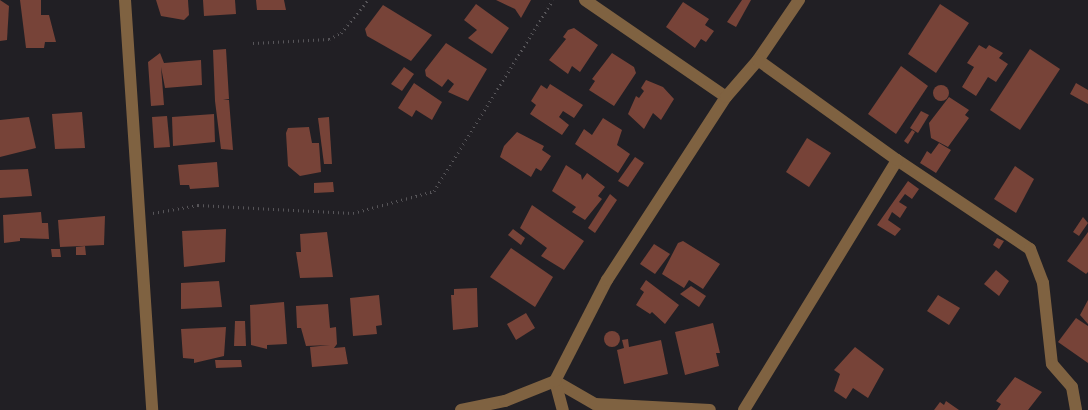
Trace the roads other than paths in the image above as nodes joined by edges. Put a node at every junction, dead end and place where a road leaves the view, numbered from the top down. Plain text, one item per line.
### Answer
1 (125, 0) edge
2 (585, 0) edge
3 (799, 0) edge
4 (758, 60) junction
5 (726, 97) junction
6 (897, 160) junction
7 (555, 381) junction
8 (152, 410) edge
9 (461, 410) edge
10 (563, 410) edge
11 (710, 410) edge
12 (744, 410) edge
13 (1076, 410) edge

1 - 8 street
2 - 5 street
3 - 4 street
4 - 5 street
4 - 6 street
5 - 7 street
6 - 12 street
6 - 13 street
7 - 9 street
7 - 10 street
7 - 11 street

